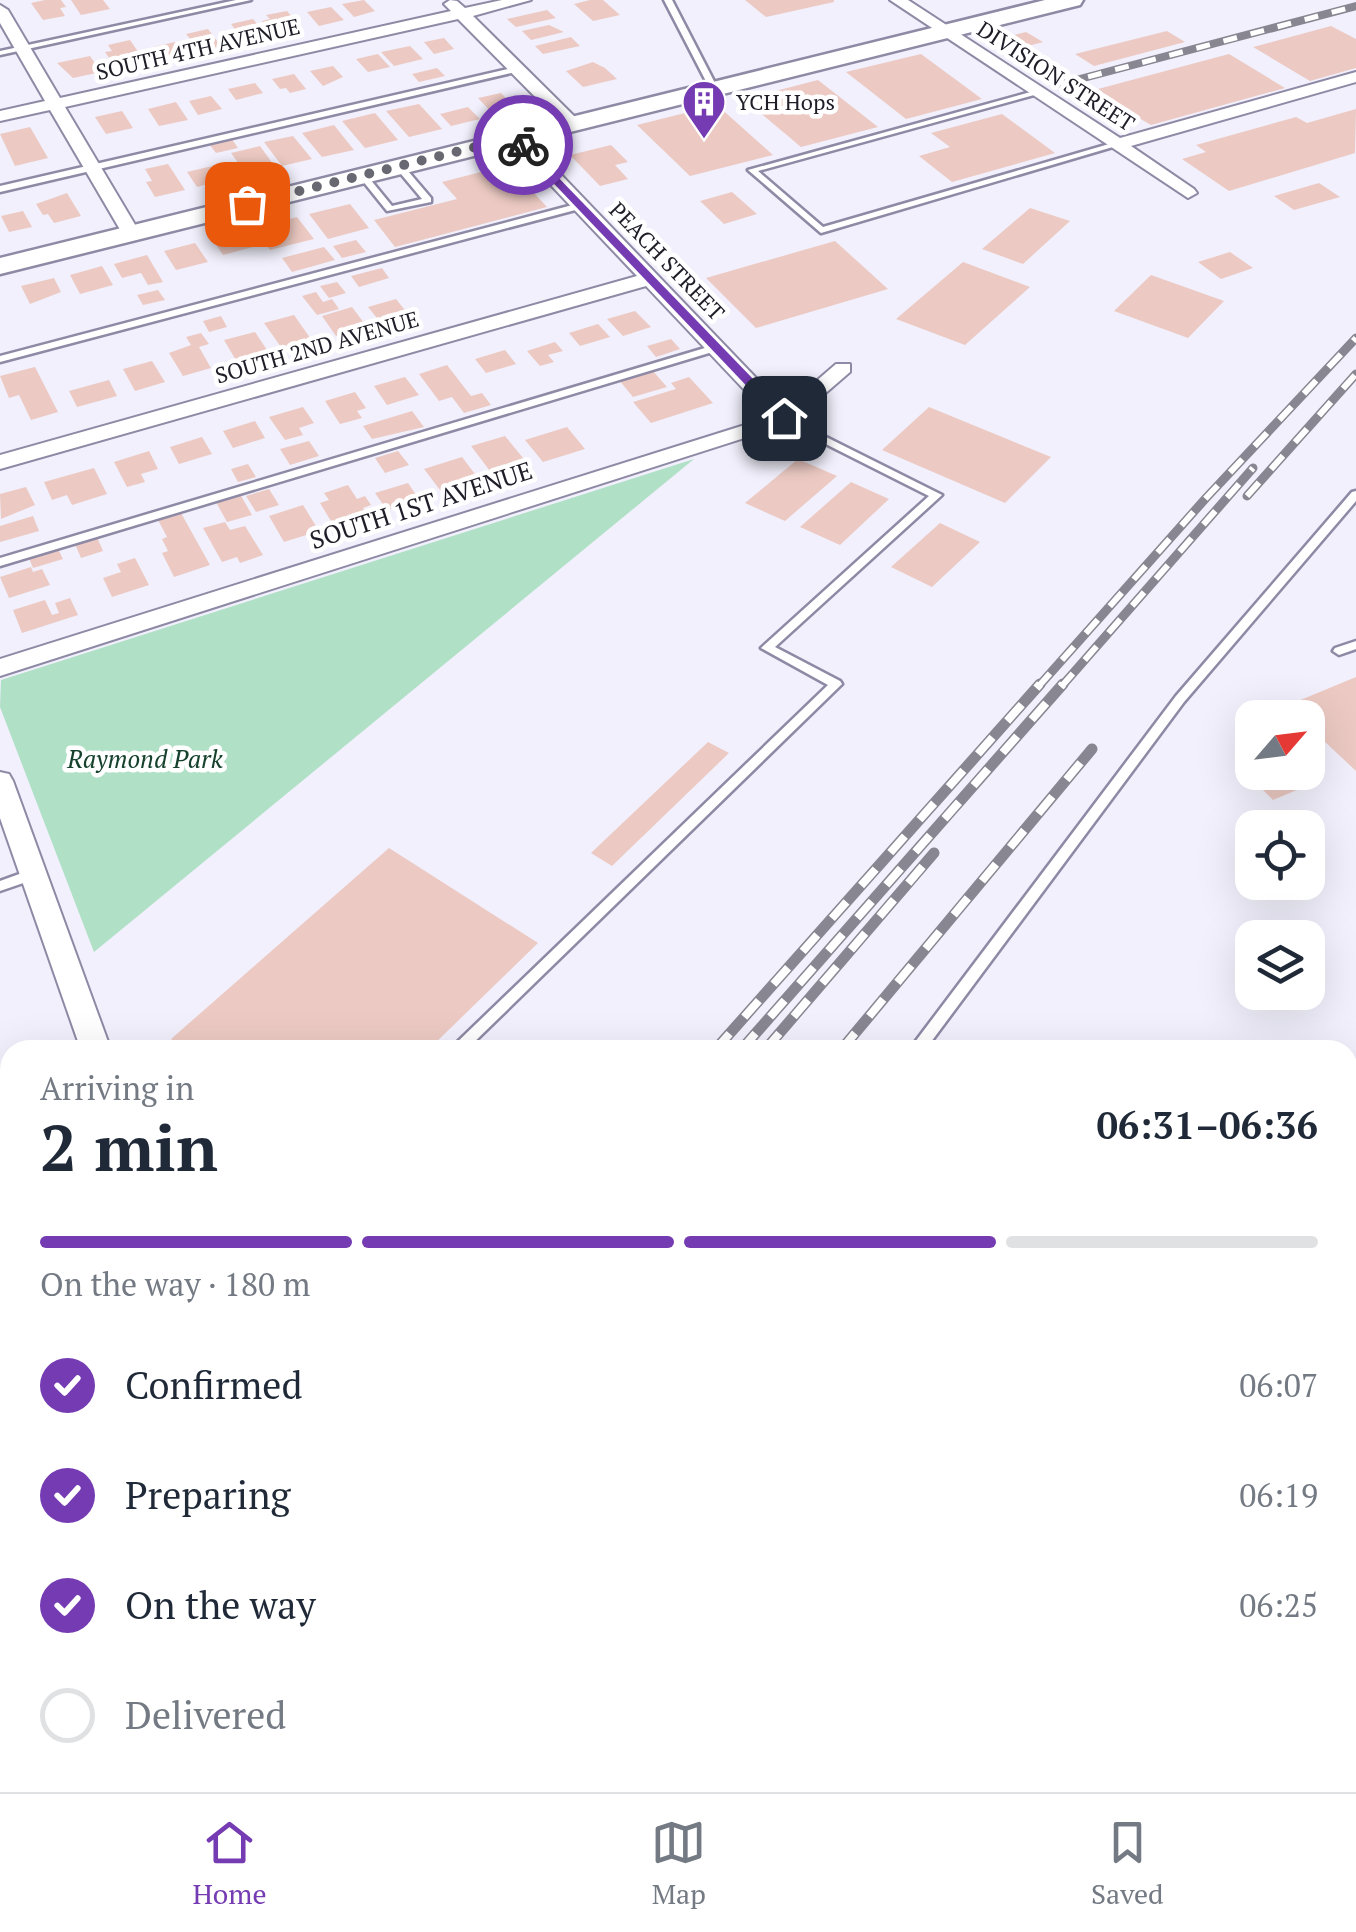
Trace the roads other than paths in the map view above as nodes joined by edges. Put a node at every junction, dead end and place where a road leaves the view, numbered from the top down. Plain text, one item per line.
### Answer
1 (247, 0) edge
2 (448, 0) edge
3 (523, 0) edge
4 (668, 0) edge
5 (898, 0) edge
6 (1072, 0) edge
7 (0, 10) edge
8 (462, 13) junction
9 (944, 32) junction
10 (22, 48) junction
11 (0, 52) edge
12 (517, 68) junction
13 (1356, 77) edge
14 (714, 88) junction
15 (1041, 92) junction
16 (55, 104) junction
17 (0, 116) edge
18 (571, 123) junction
19 (516, 137) junction
20 (1119, 144) junction
21 (399, 166) junction
22 (92, 167) junction
23 (362, 175) junction
24 (0, 189) edge
25 (1188, 193) dead end
26 (580, 206) junction
27 (131, 233) junction
28 (0, 266) edge
29 (648, 279) junction
30 (716, 348) junction
31 (0, 359) edge
32 (843, 368) dead end
33 (784, 418) junction
34 (0, 462) edge
35 (1356, 494) edge
36 (0, 562) edge
37 (1356, 644) edge
38 (1339, 651) dead end
39 (0, 668) edge
40 (0, 781) edge
41 (33, 874) junction
42 (0, 886) edge
43 (89, 1040) edge
44 (466, 1040) edge
45 (924, 1040) edge

1 - 10 lane
2 - 8 street
3 - 8 street, SOUTH 4TH AVENUE
4 - 14 lane
5 - 9 street, DIVISION STREET
6 - 9 street
7 - 10 street
8 - 12 street
8 - 16 street, SOUTH 4TH AVENUE
9 - 14 street
9 - 15 street, DIVISION STREET
10 - 11 lane
10 - 16 street
12 - 18 street
12 - 22 lane
13 - 20 street
14 - 18 street
15 - 20 street, DIVISION STREET
15 - 20 lane
16 - 17 street, SOUTH 4TH AVENUE
16 - 22 street
18 - 19 street
19 - 21 street
19 - 26 street, PEACH STREET
20 - 25 street, DIVISION STREET
21 - 23 street
21 - 23 lane
22 - 24 lane
22 - 27 street
23 - 27 street
26 - 29 street, PEACH STREET
26 - 31 lane
27 - 28 street
29 - 30 street, PEACH STREET
29 - 34 street, SOUTH 2ND AVENUE
30 - 33 street, PEACH STREET
30 - 36 lane
32 - 33 street, SOUTH 1ST AVENUE
33 - 39 street, SOUTH 1ST AVENUE
33 - 44 lane
35 - 45 lane
37 - 38 lane
40 - 41 street
41 - 42 lane
41 - 43 street

